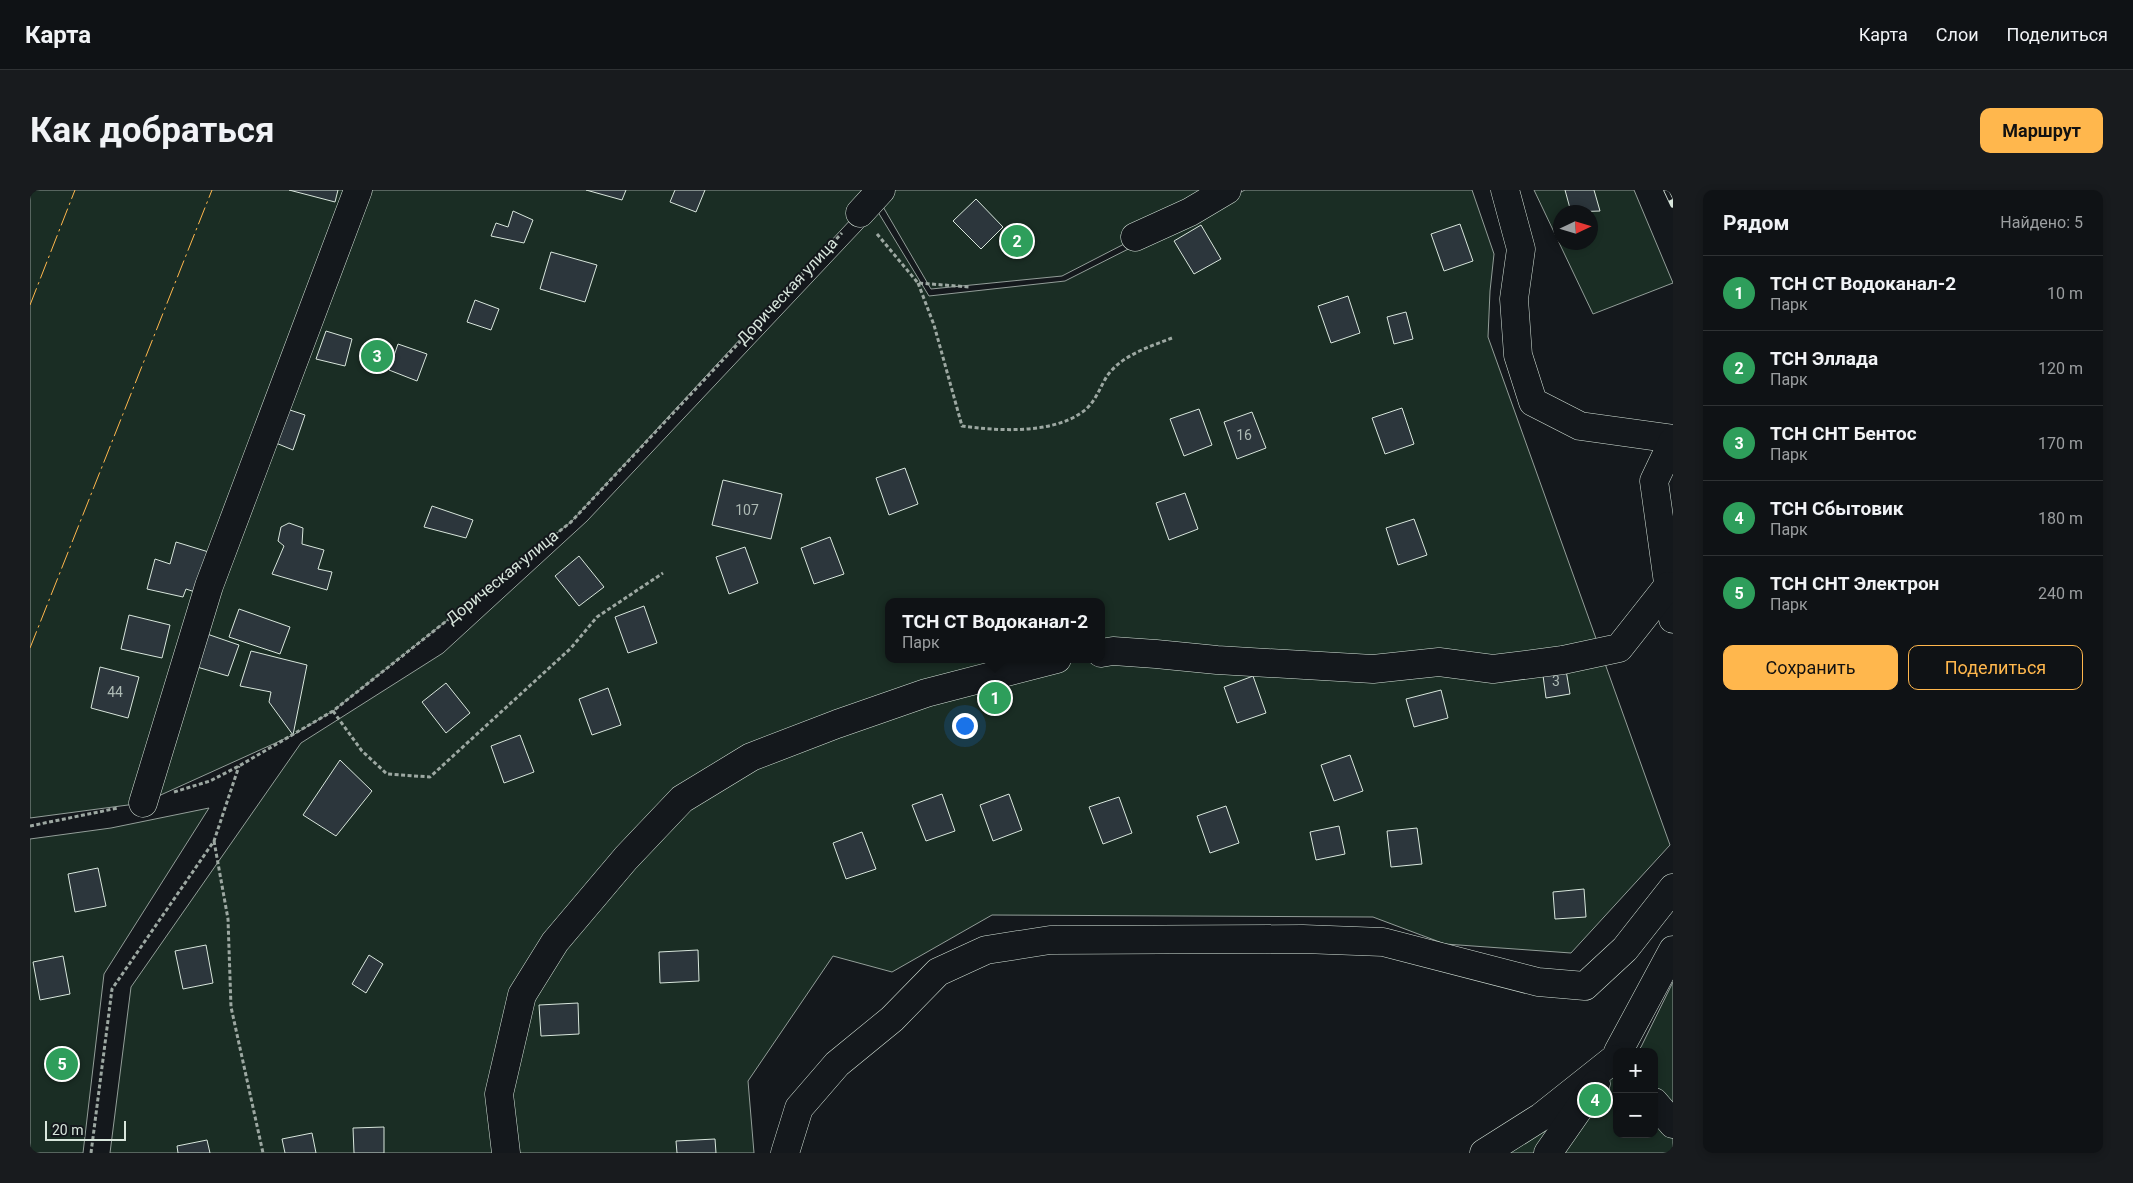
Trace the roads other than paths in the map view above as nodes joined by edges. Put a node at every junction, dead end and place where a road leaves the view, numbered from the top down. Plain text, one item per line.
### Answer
1 (358, 190) edge
2 (881, 190) edge
3 (1226, 190) edge
4 (1505, 190) edge
5 (860, 213) road end
6 (1135, 237) dead end
7 (1673, 440) edge
8 (1668, 586) junction
9 (1673, 619) edge
10 (1105, 653) edge
11 (1042, 663) edge
12 (143, 803) road end
13 (1673, 888) edge
14 (1673, 950) edge
15 (1621, 1048) edge
16 (1613, 1059) edge
17 (1613, 1061) edge
18 (1658, 1107) edge
19 (1673, 1124) edge
20 (506, 1153) edge
21 (785, 1153) edge
22 (1484, 1153) edge
23 (1548, 1153) edge

1 - 12 lane
2 - 5 lane
3 - 6 lane
4 - 7 lane
7 - 8 lane
8 - 9 lane
8 - 10 lane
11 - 20 lane
13 - 21 lane
14 - 15 lane
16 - 22 lane
17 - 23 lane
18 - 19 lane

